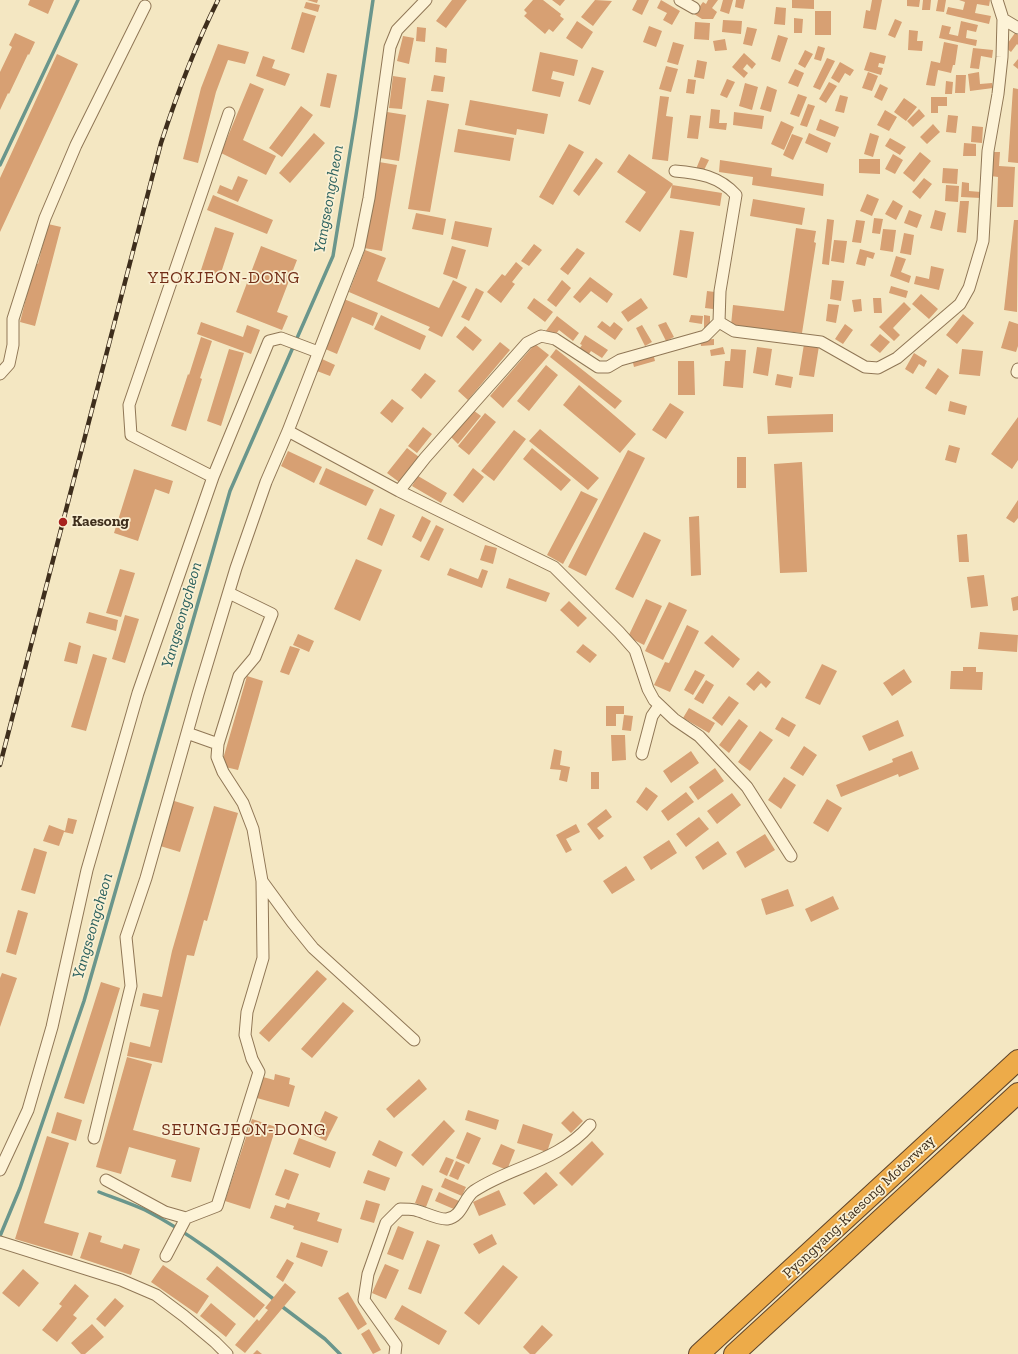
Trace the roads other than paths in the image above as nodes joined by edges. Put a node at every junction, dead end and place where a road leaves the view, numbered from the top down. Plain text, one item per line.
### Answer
1 (426, 0) edge
2 (680, 0) edge
3 (997, 0) edge
4 (145, 6) dead end
5 (694, 8) dead end
6 (1002, 19) junction
7 (1018, 28) edge
8 (229, 113) dead end
9 (675, 171) dead end
10 (719, 322) junction
11 (318, 352) junction
12 (0, 374) edge
13 (288, 431) junction
14 (213, 477) junction
15 (399, 491) junction
16 (229, 593) junction
17 (659, 706) junction
18 (187, 732) junction
19 (218, 744) junction
20 (642, 754) dead end
21 (792, 856) dead end
22 (262, 881) junction
23 (414, 1040) dead end
24 (1018, 1060) edge
25 (1018, 1093) edge
26 (590, 1125) dead end
27 (94, 1138) dead end
28 (0, 1170) edge
29 (106, 1180) dead end
30 (185, 1220) junction
31 (0, 1242) edge
32 (166, 1256) dead end
33 (227, 1354) edge
34 (395, 1354) edge
35 (699, 1354) edge
36 (734, 1354) edge

1 - 11 street
2 - 5 street
3 - 6 street
4 - 12 street
6 - 7 street
6 - 10 street
8 - 14 street
9 - 10 street
10 - 15 street
11 - 13 street
11 - 14 street
13 - 15 street
13 - 16 street
14 - 28 street
15 - 17 street
16 - 18 street
16 - 19 street
17 - 20 street
17 - 21 street
18 - 19 street
18 - 27 street
19 - 22 street
22 - 23 street
22 - 30 street
24 - 35 highway, Pyongyang-Kaesong Motorway
25 - 36 highway, Pyongyang-Kaesong Motorway
26 - 34 street
29 - 30 street
30 - 32 street
31 - 33 street

